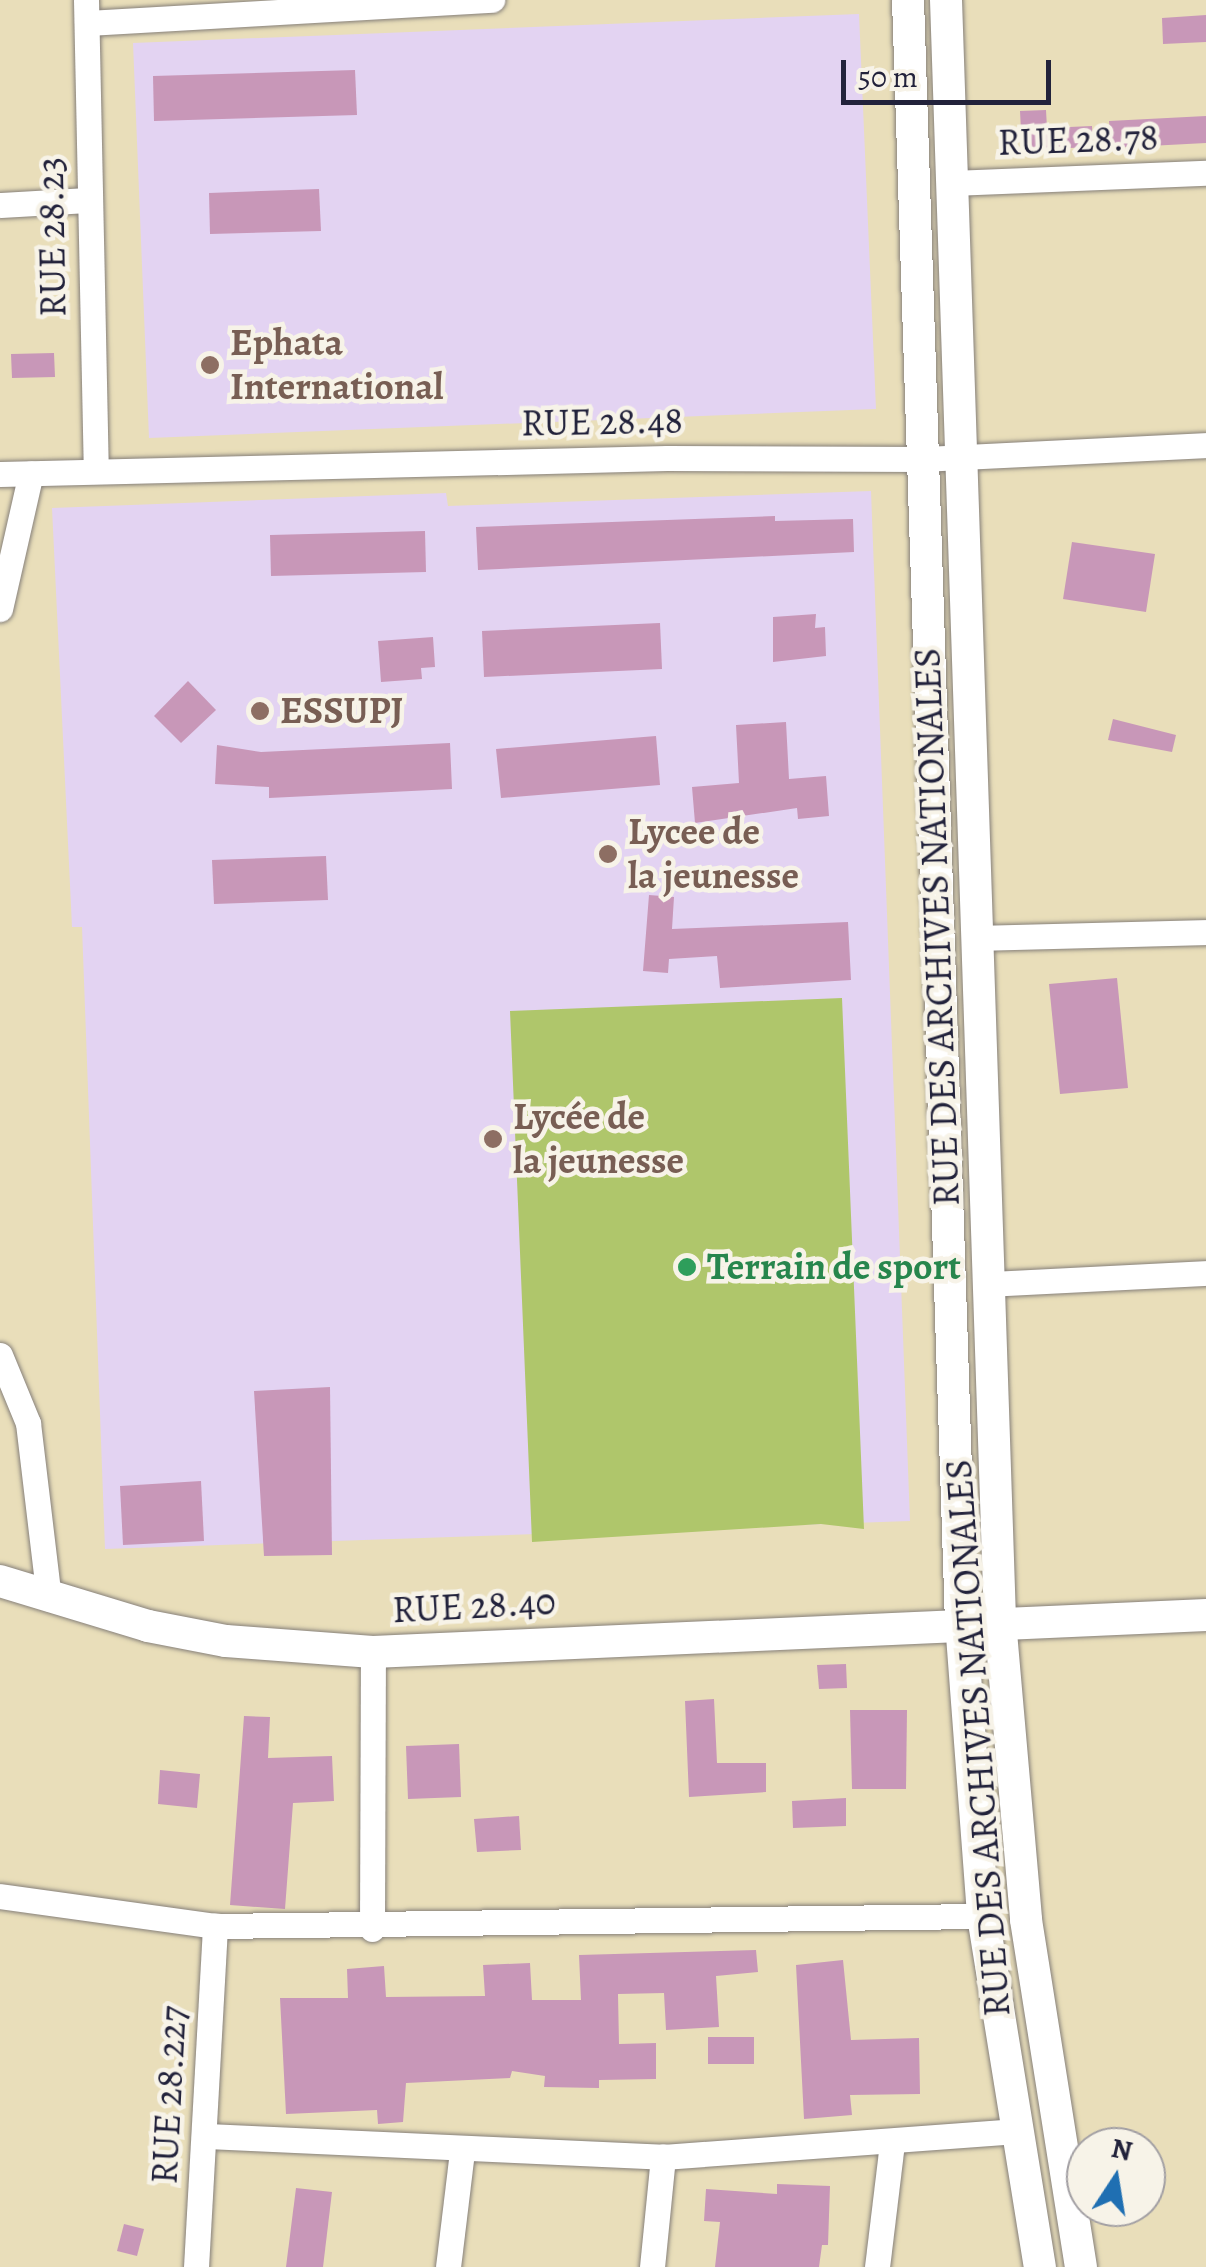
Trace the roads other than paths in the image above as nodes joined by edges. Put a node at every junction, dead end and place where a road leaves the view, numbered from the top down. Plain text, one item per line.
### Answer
1 (492, 0) edge
2 (908, 0) edge
3 (946, 0) edge
4 (86, 11) edge
5 (1206, 173) edge
6 (952, 183) junction
7 (88, 200) junction
8 (0, 204) edge
9 (1206, 445) edge
10 (961, 457) junction
11 (922, 459) junction
12 (96, 471) junction
13 (32, 473) junction
14 (0, 474) edge
15 (0, 608) edge
16 (1206, 932) edge
17 (978, 938) junction
18 (1206, 1274) edge
19 (989, 1284) junction
20 (0, 1355) edge
21 (0, 1581) edge
22 (48, 1599) junction
23 (1206, 1615) edge
24 (1000, 1621) junction
25 (961, 1622) junction
26 (373, 1652) junction
27 (0, 1896) edge
28 (984, 1916) junction
29 (215, 1926) junction
30 (372, 1929) junction
31 (1017, 2131) junction
32 (206, 2136) junction
33 (892, 2143) junction
34 (462, 2151) junction
35 (663, 2156) junction
36 (196, 2267) edge
37 (448, 2267) edge
38 (652, 2267) edge
39 (877, 2267) edge
40 (1040, 2267) edge
41 (1080, 2267) edge

1 - 4 street
2 - 11 street, RUE DES ARCHIVES NATIONALES
3 - 6 street, RUE DES ARCHIVES NATIONALES
4 - 7 street, RUE 28.23
5 - 6 street, RUE 28.78
6 - 10 street, RUE DES ARCHIVES NATIONALES
7 - 8 street
7 - 12 street, RUE 28.23
9 - 10 street, RUE 28.48
10 - 11 street, RUE 28.48
10 - 17 street, RUE DES ARCHIVES NATIONALES
11 - 12 street, RUE 28.48
11 - 25 street, RUE DES ARCHIVES NATIONALES
12 - 13 street, RUE 28.48
13 - 14 street, RUE 28.48
13 - 15 street
16 - 17 street
17 - 19 street, RUE DES ARCHIVES NATIONALES
18 - 19 street
19 - 24 street, RUE DES ARCHIVES NATIONALES
20 - 22 street
21 - 22 street, RUE 28.40
22 - 26 street, RUE 28.40
23 - 24 street, RUE 28.40
24 - 25 street, RUE 28.40
24 - 41 street, RUE DES ARCHIVES NATIONALES
25 - 26 street, RUE 28.40
25 - 28 street, RUE DES ARCHIVES NATIONALES
26 - 30 street
27 - 29 street
28 - 30 street
28 - 31 street, RUE DES ARCHIVES NATIONALES
29 - 30 street
29 - 32 street, RUE 28.227
31 - 33 street
31 - 40 street, RUE DES ARCHIVES NATIONALES
32 - 34 street
32 - 36 street, RUE 28.227
33 - 35 street
33 - 39 street
34 - 35 street
34 - 37 street
35 - 38 street

